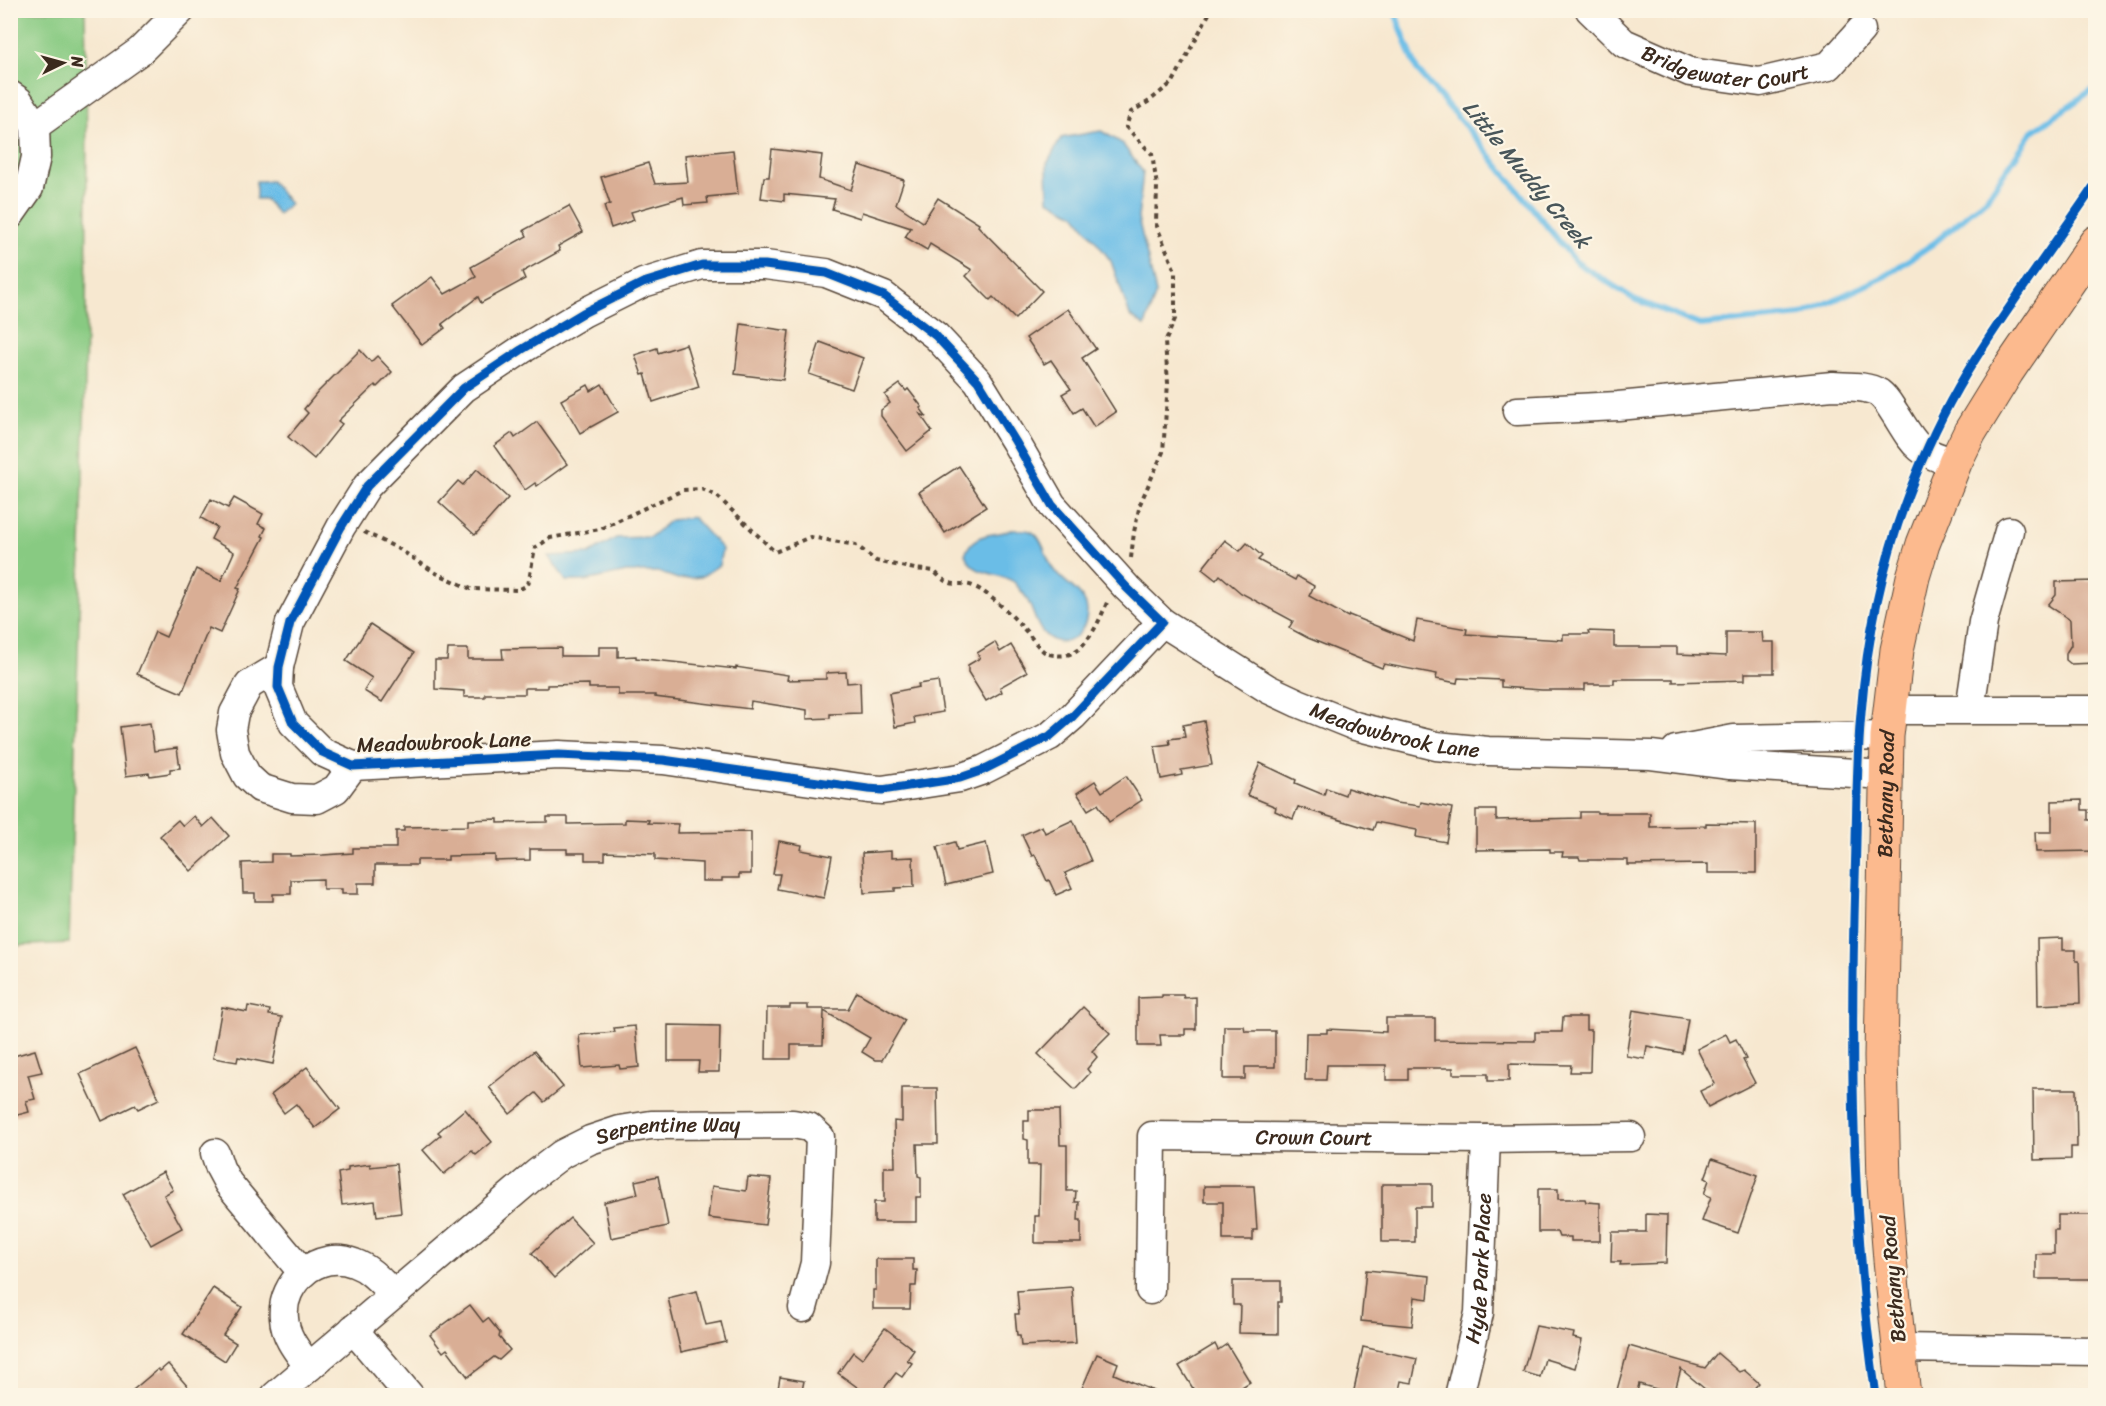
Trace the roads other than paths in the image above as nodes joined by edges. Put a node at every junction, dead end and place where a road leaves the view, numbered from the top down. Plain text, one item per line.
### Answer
1 (181, 10) edge
2 (1590, 10) edge
3 (1861, 30) dead end
4 (10, 95) edge
5 (35, 126) junction
6 (10, 215) edge
7 (2096, 242) edge
8 (1517, 411) dead end
9 (1955, 464) junction
10 (2009, 531) dead end
11 (1162, 622) junction
12 (279, 667) junction
13 (1970, 709) junction
14 (2096, 710) edge
15 (1888, 723) junction
16 (1651, 755) junction
17 (353, 766) junction
18 (1885, 775) junction
19 (1631, 1137) dead end
20 (1486, 1139) junction
21 (215, 1153) dead end
22 (303, 1273) junction
23 (1150, 1290) dead end
24 (393, 1294) junction
25 (803, 1308) dead end
26 (353, 1329) junction
27 (1899, 1348) junction
28 (2096, 1351) edge
29 (309, 1367) junction
30 (275, 1395) edge
31 (410, 1395) edge
32 (1459, 1395) edge
33 (1904, 1395) edge

1 - 5 street
2 - 3 street, Bridgewater Court
4 - 5 street
5 - 6 street
7 - 9 main road, Bethany Road
8 - 9 street
9 - 15 main road, Bethany Road
10 - 13 street
11 - 12 street, Meadowbrook Lane
11 - 16 street, Meadowbrook Lane
11 - 17 street, Meadowbrook Lane
12 - 17 street, Meadowbrook Lane
12 - 17 street, Meadowbrook Lane
13 - 14 street, Meadowbrook Lane
13 - 15 street, Meadowbrook Lane
15 - 16 street, Meadowbrook Lane
15 - 18 main road, Bethany Road
16 - 18 street, Meadowbrook Lane
18 - 27 main road, Bethany Road
19 - 20 street, Crown Court
20 - 23 street, Crown Court
20 - 32 street, Hyde Park Place
21 - 22 street
22 - 24 street
22 - 29 street
24 - 25 street, Serpentine Way
24 - 26 street, Serpentine Way
26 - 29 street, Serpentine Way
26 - 31 street
27 - 28 street
27 - 33 main road, Bethany Road
29 - 30 street, Serpentine Way

